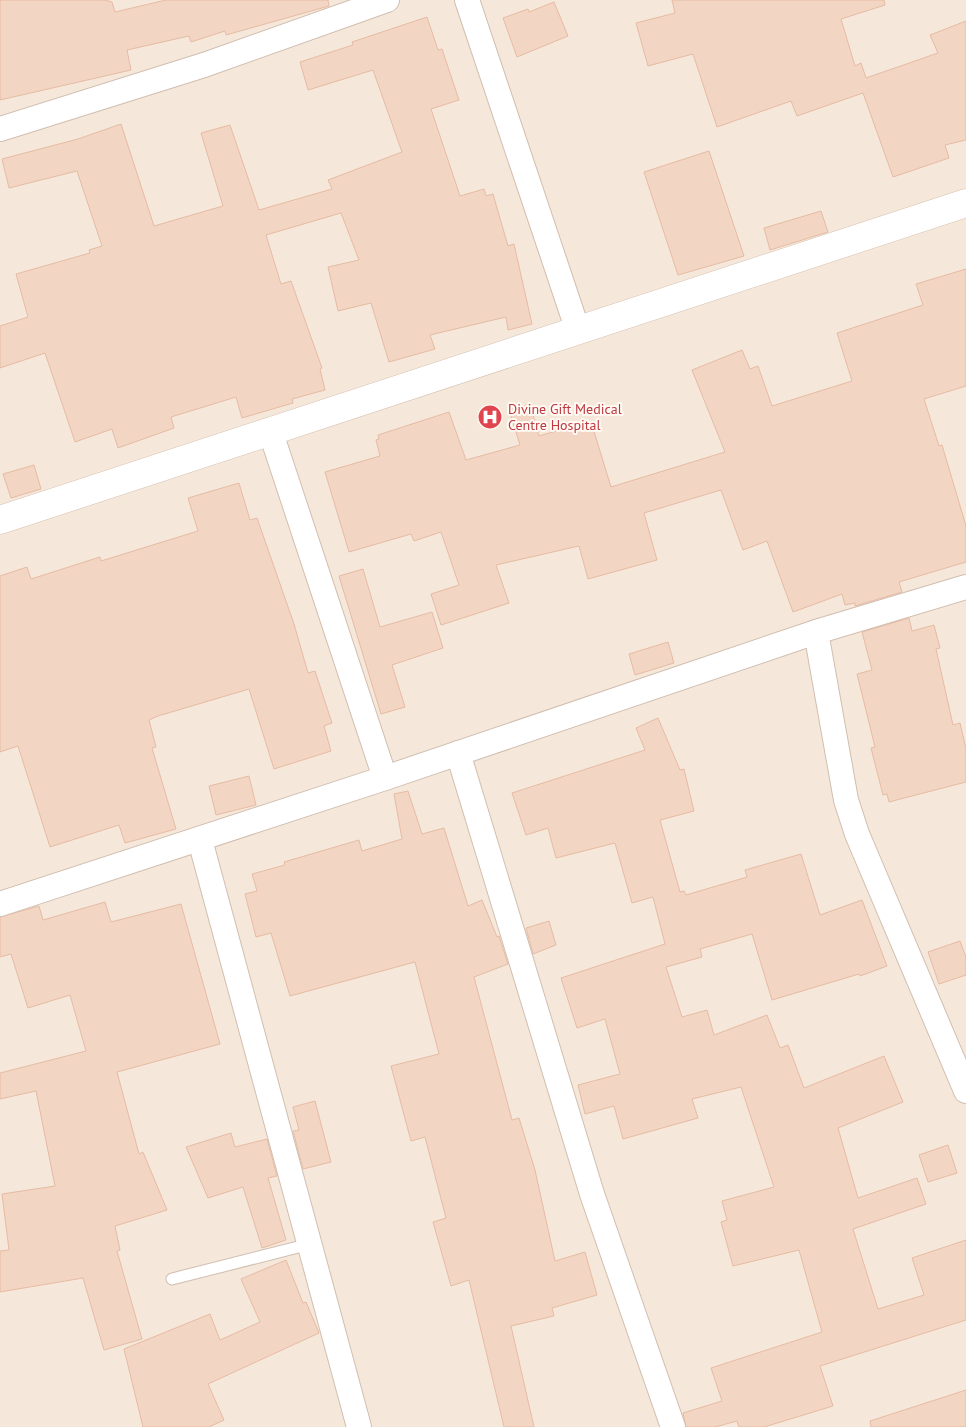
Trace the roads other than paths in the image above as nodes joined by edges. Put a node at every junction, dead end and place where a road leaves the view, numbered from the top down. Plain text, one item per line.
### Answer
1 (387, 0) edge
2 (467, 0) edge
3 (0, 129) edge
4 (966, 203) edge
5 (578, 332) junction
6 (270, 430) junction
7 (0, 520) edge
8 (966, 587) edge
9 (816, 632) junction
10 (458, 753) junction
11 (385, 778) junction
12 (200, 840) junction
13 (0, 904) edge
14 (966, 1091) edge
15 (310, 1244) junction
16 (172, 1279) dead end
17 (359, 1427) edge
18 (672, 1427) edge

1 - 3 street
2 - 5 street
4 - 5 street
5 - 6 street
6 - 7 street
6 - 11 street
8 - 9 street
9 - 10 street
9 - 14 street
10 - 11 street
10 - 18 street
11 - 12 street
12 - 13 street
12 - 15 street
15 - 16 lane
15 - 17 street

